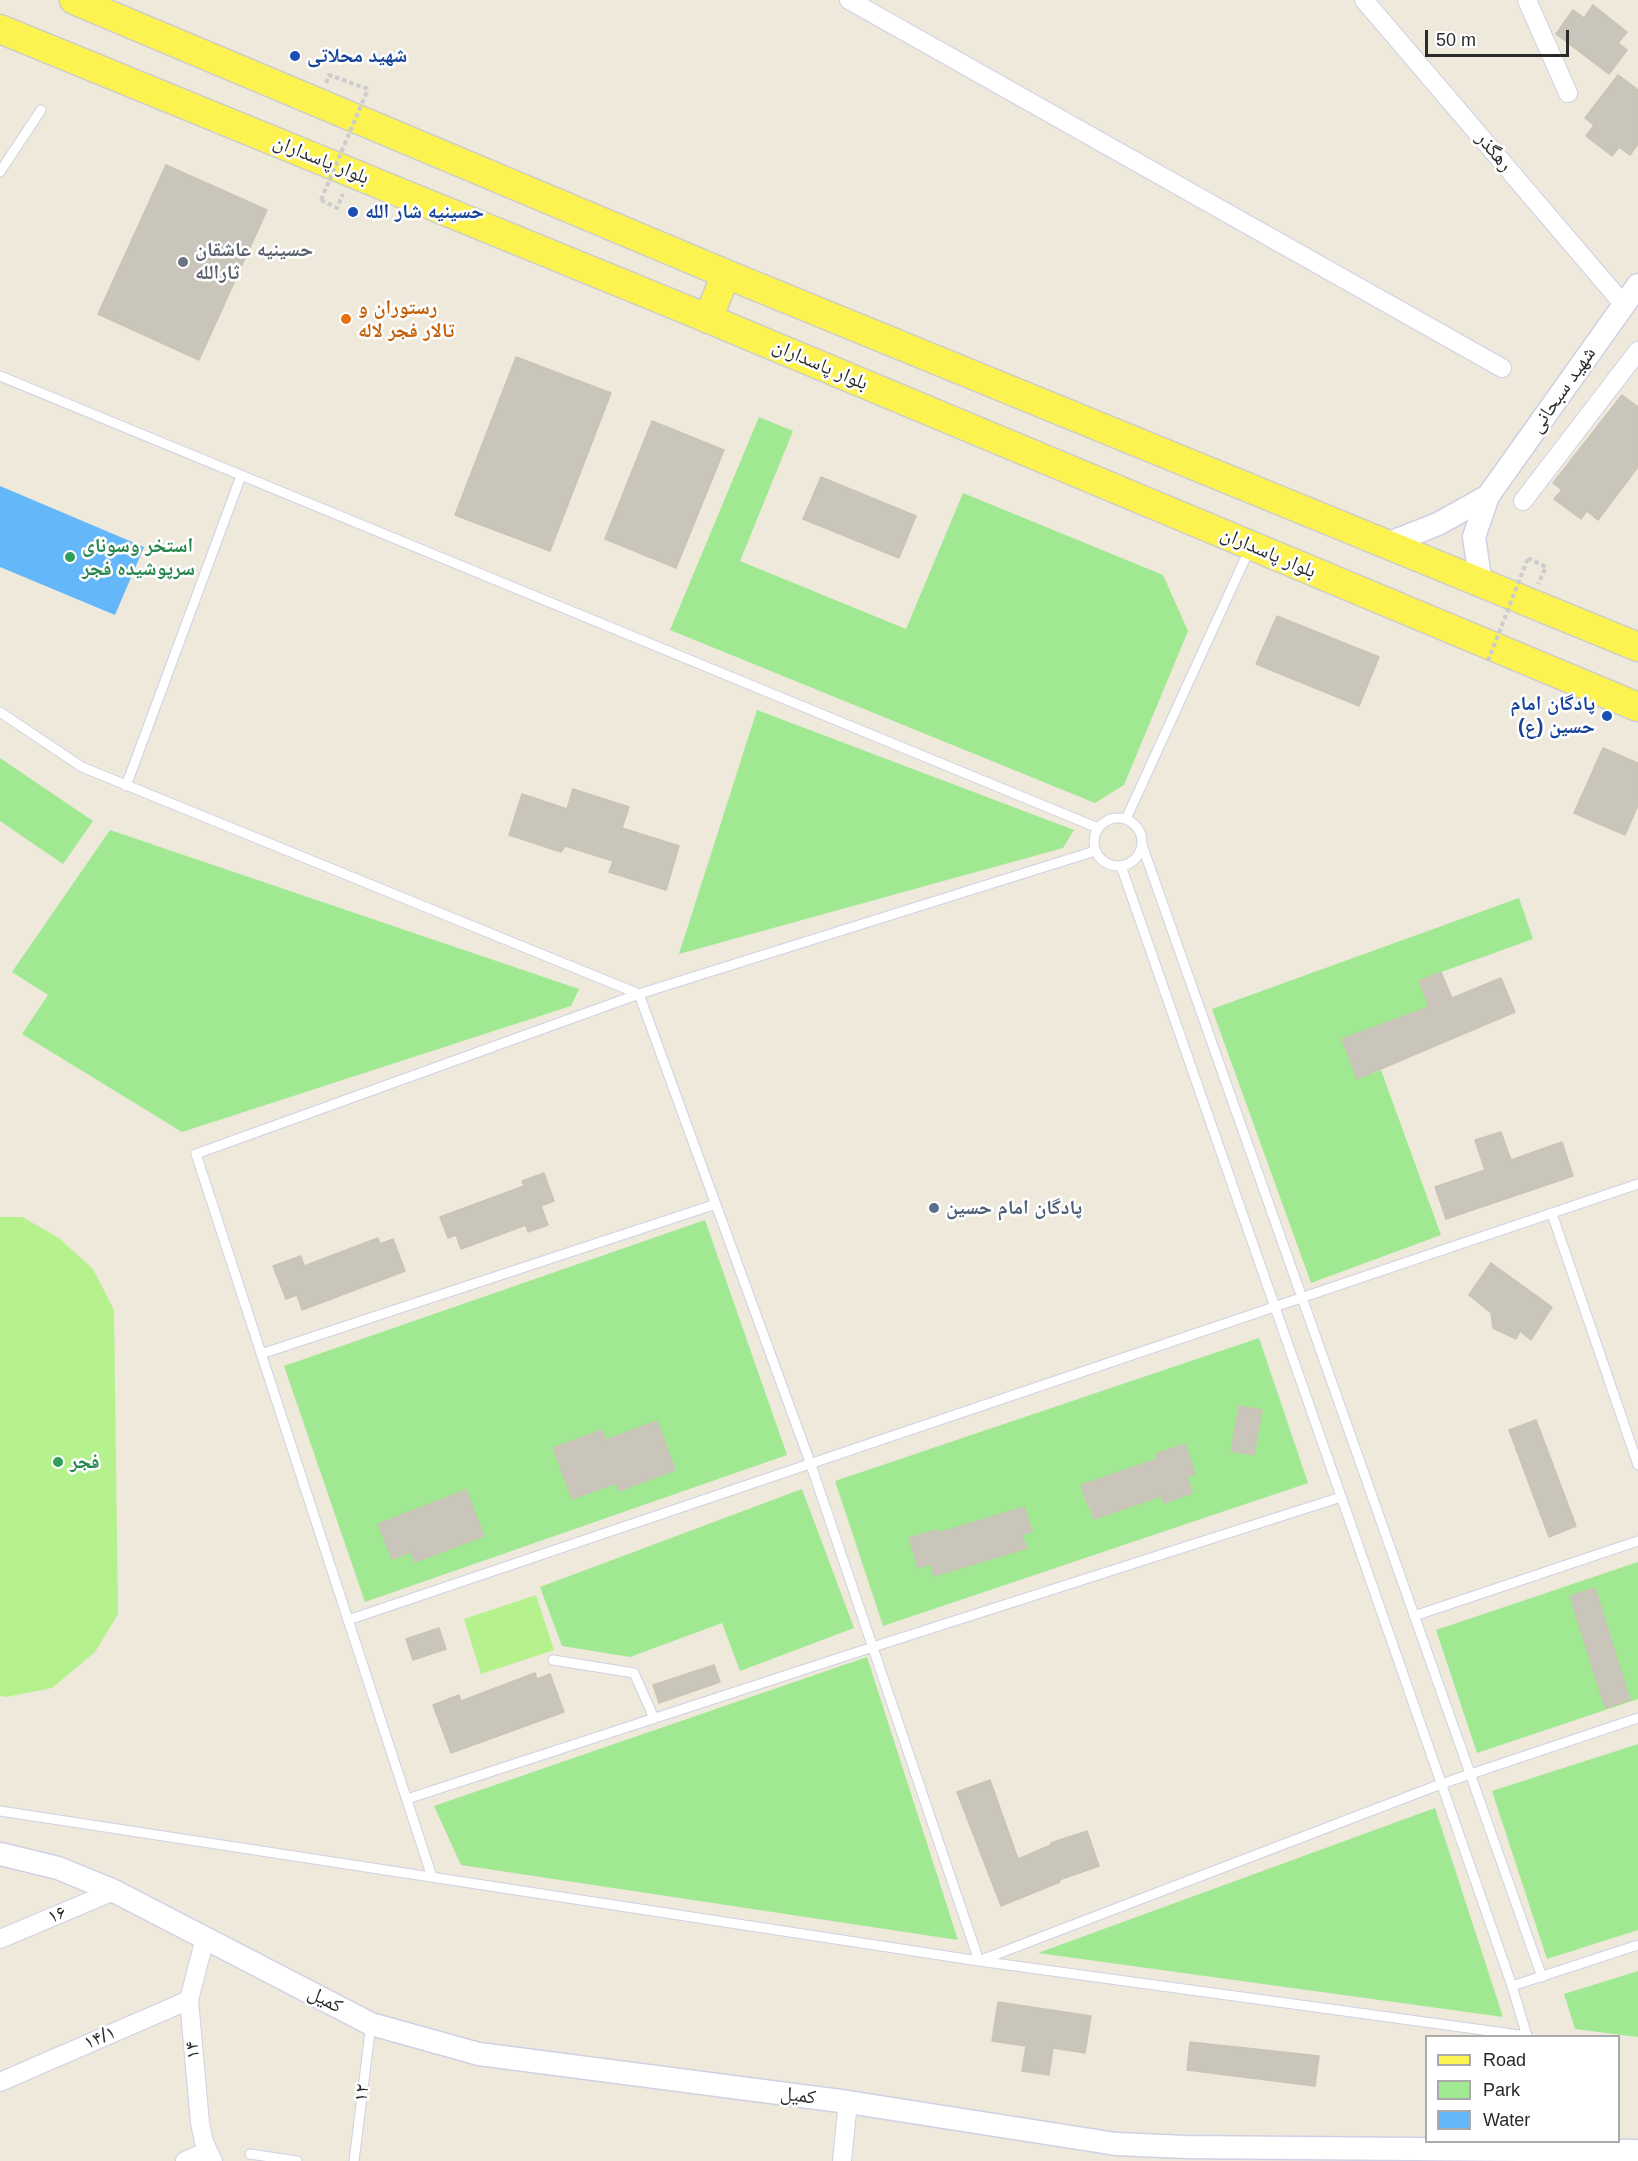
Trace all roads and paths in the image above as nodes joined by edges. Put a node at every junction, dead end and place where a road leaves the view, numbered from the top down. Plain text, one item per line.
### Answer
1 (74, 0) edge
2 (849, 0) edge
3 (1364, 0) edge
4 (1527, 0) edge
5 (111, 9) edge
6 (0, 29) edge
7 (329, 75) dead end
8 (1568, 93) dead end
9 (41, 110) dead end
10 (0, 172) edge
11 (337, 208) dead end
12 (726, 274) junction
13 (1638, 285) edge
14 (1624, 305) junction
15 (708, 319) junction
16 (1638, 351) edge
17 (1502, 368) dead end
18 (0, 376) edge
19 (241, 476) junction
20 (1488, 496) junction
21 (1523, 501) dead end
22 (1387, 544) junction
23 (1251, 546) junction
24 (1546, 567) dead end
25 (1481, 584) junction
26 (1638, 647) edge
27 (1488, 661) dead end
28 (1638, 707) edge
29 (0, 712) edge
30 (126, 786) junction
31 (1126, 819) junction
32 (1098, 828) junction
33 (1142, 844) junction
34 (1095, 851) junction
35 (1121, 866) junction
36 (639, 994) junction
37 (1638, 1184) edge
38 (716, 1204) junction
39 (1552, 1214) junction
40 (1302, 1298) junction
41 (1275, 1307) junction
42 (261, 1354) junction
43 (811, 1465) junction
44 (1638, 1465) edge
45 (1341, 1497) junction
46 (1638, 1541) edge
47 (1414, 1616) junction
48 (348, 1620) junction
49 (873, 1647) junction
50 (553, 1660) dead end
51 (654, 1718) junction
52 (1638, 1718) edge
53 (1470, 1774) junction
54 (1441, 1784) junction
55 (406, 1799) junction
56 (0, 1811) edge
57 (0, 1854) edge
58 (432, 1877) junction
59 (114, 1891) junction
60 (205, 1938) junction
61 (0, 1939) edge
62 (1638, 1945) edge
63 (979, 1961) junction
64 (1542, 1977) junction
65 (1512, 1986) junction
66 (189, 2000) junction
67 (371, 2024) junction
68 (1520, 2035) edge
69 (1527, 2035) edge
70 (6, 2079) edge
71 (848, 2102) junction
72 (1638, 2151) edge
73 (250, 2154) dead end
74 (1189, 2154) edge
75 (211, 2156) edge
76 (185, 2161) edge
77 (297, 2161) edge
78 (354, 2161) edge
79 (842, 2161) edge

1 - 5 main road
2 - 17 street
3 - 14 street, رهگذر
4 - 8 street
5 - 12 main road
6 - 15 main road, بلوار پاسداران
7 - 11 path, bridge
9 - 10 lane
12 - 15 main road
12 - 22 main road
13 - 14 street, شهید سبحانی
14 - 20 street, شهید سبحانی
15 - 23 main road, بلوار پاسداران
16 - 21 street
18 - 19 lane
19 - 30 lane
19 - 32 lane
20 - 22 street
20 - 25 street
22 - 25 main road
23 - 28 main road, بلوار پاسداران
23 - 31 lane
24 - 27 path, bridge
25 - 26 main road
29 - 30 lane
30 - 36 lane
31 - 32 lane
31 - 33 lane
32 - 34 lane
33 - 35 lane
33 - 40 lane
34 - 35 lane
34 - 36 lane
35 - 41 lane
36 - 38 lane
36 - 42 lane
37 - 39 lane
38 - 42 lane
38 - 43 lane
39 - 40 lane
39 - 44 lane
40 - 41 lane
40 - 47 lane
41 - 43 lane
41 - 45 lane
42 - 48 lane
43 - 48 lane
43 - 49 lane
45 - 49 lane
45 - 54 lane
46 - 47 lane
47 - 53 lane
48 - 55 lane
49 - 51 lane
49 - 63 lane
50 - 51 lane
51 - 55 lane
52 - 53 lane
53 - 54 lane
53 - 64 lane
54 - 63 lane
54 - 65 lane
55 - 58 lane
56 - 58 lane
57 - 59 street, کمیل
58 - 63 lane
59 - 60 street, کمیل
59 - 61 street, ۱۶
60 - 66 street, ۱۴
60 - 67 street, کمیل
62 - 64 lane
63 - 68 lane
64 - 65 lane
65 - 69 lane
66 - 70 street, ۱۴/۱
66 - 75 street, ۱۴
67 - 71 street, کمیل
67 - 78 lane, ۱۲
71 - 74 street, کمیل
71 - 79 street
72 - 74 street, کمیل
73 - 77 lane
75 - 76 street

